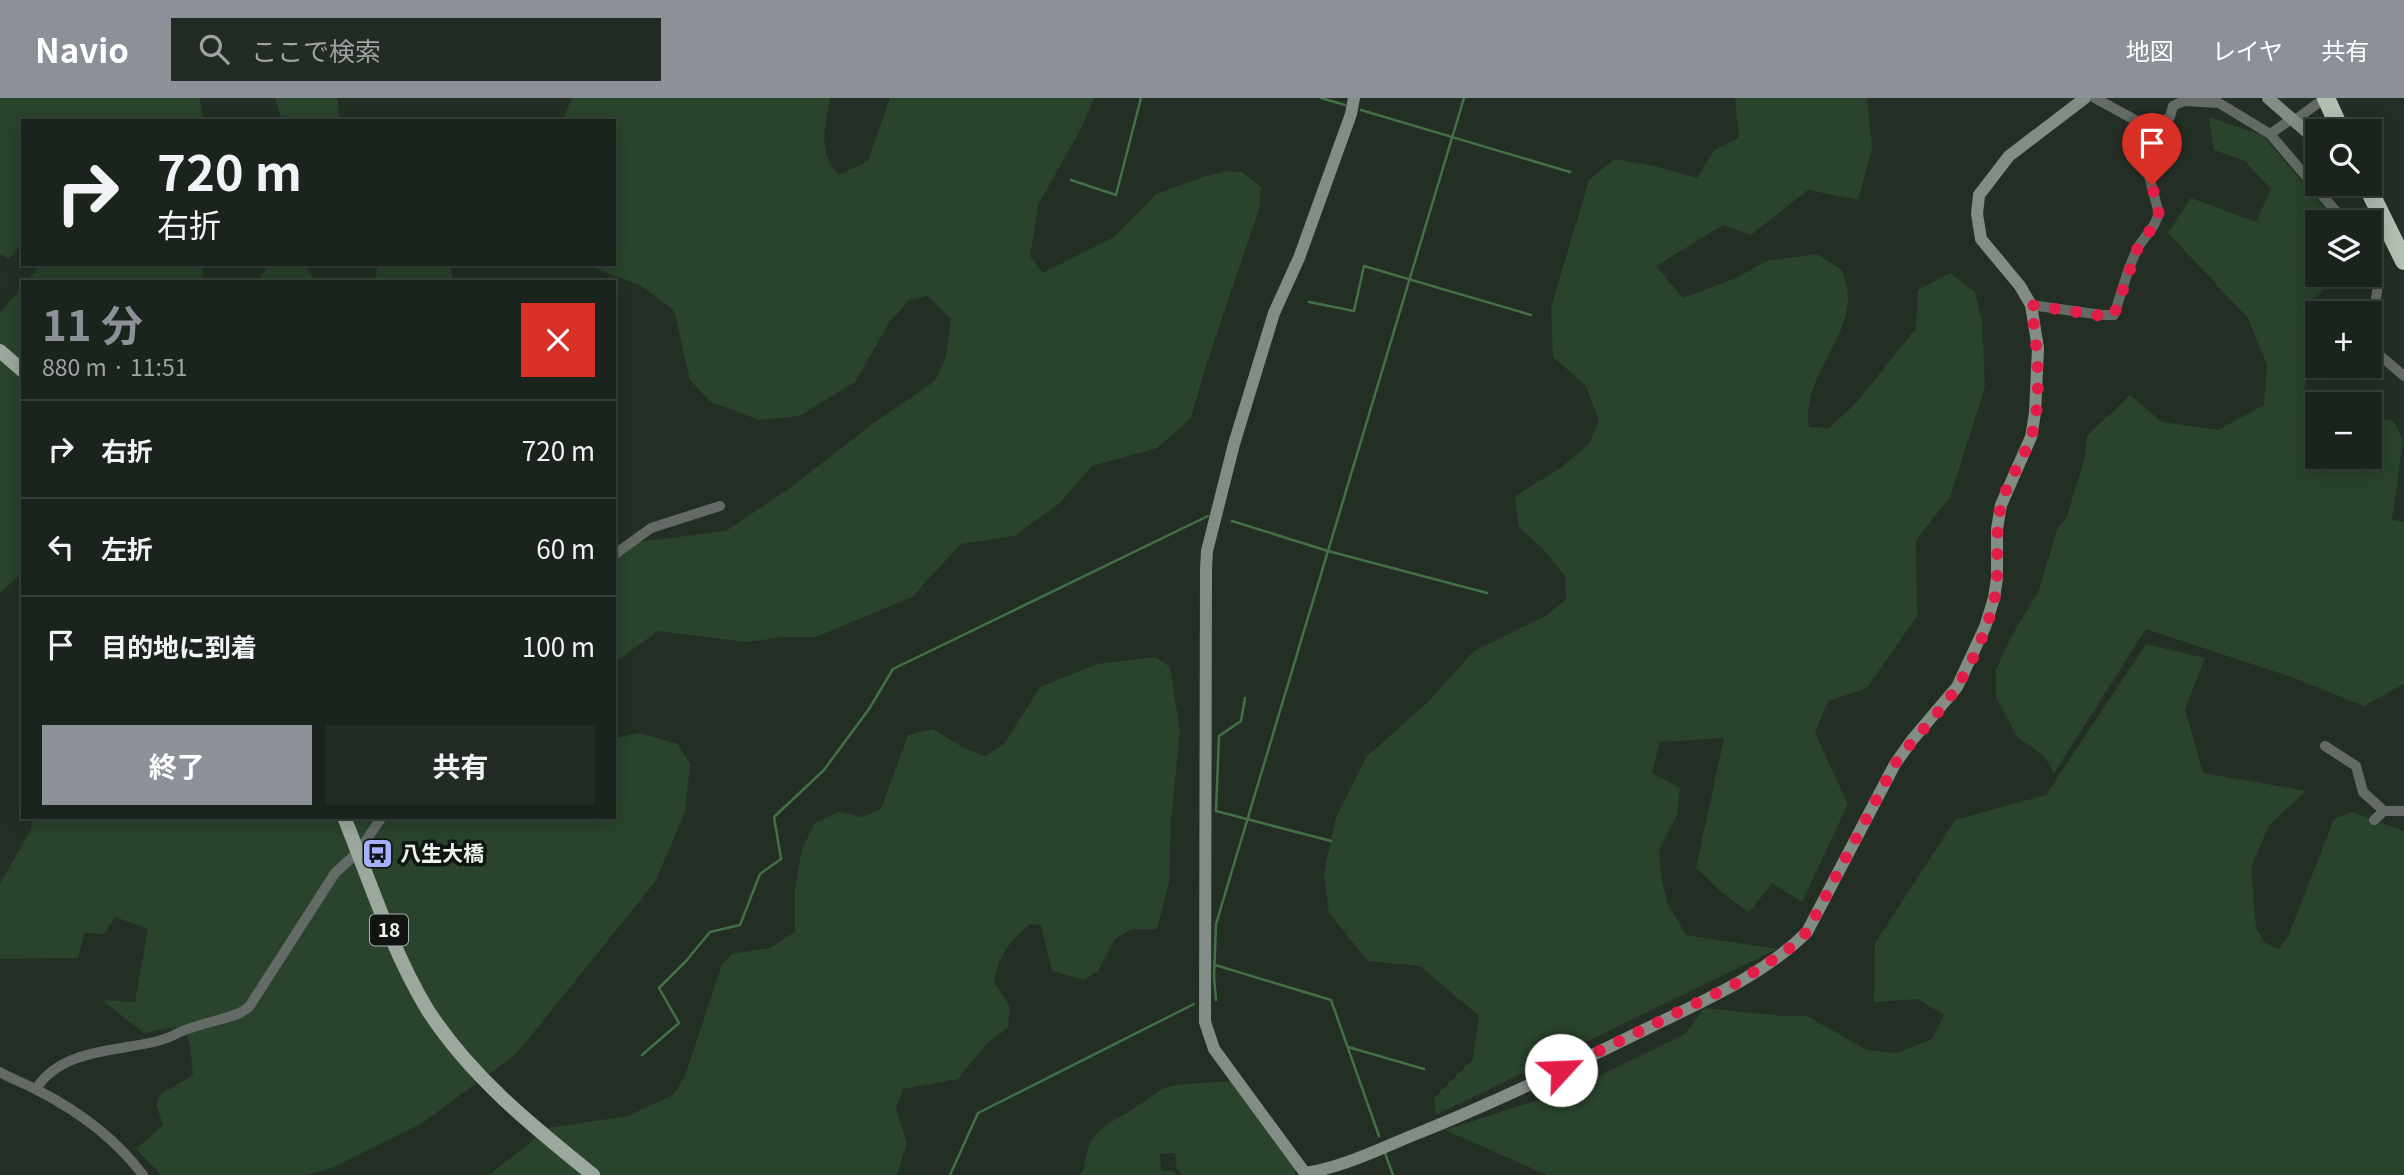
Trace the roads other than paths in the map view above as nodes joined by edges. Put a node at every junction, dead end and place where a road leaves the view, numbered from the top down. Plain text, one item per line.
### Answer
1 (1354, 98) edge
2 (2085, 98) edge
3 (2095, 98) edge
4 (2268, 98) edge
5 (2325, 98) edge
6 (2294, 119) junction
7 (2336, 119) edge
8 (2146, 126) junction
9 (2305, 130) edge
10 (2270, 134) junction
11 (2335, 210) edge
12 (2382, 245) edge
13 (2404, 261) edge
14 (2378, 287) edge
15 (2031, 305) junction
16 (0, 351) edge
17 (21, 370) edge
18 (2404, 376) edge
19 (720, 506) dead end
20 (616, 554) edge
21 (2325, 746) dead end
22 (2384, 811) junction
23 (2404, 811) edge
24 (345, 819) edge
25 (381, 819) edge
26 (2374, 820) dead end
27 (358, 852) junction
28 (0, 1072) edge
29 (36, 1089) junction
30 (1304, 1174) edge
31 (143, 1175) edge
32 (593, 1175) edge

1 - 30 street
2 - 15 street
3 - 8 street
4 - 6 street
5 - 6 street
5 - 7 highway
6 - 9 street
6 - 10 street
8 - 10 street
8 - 15 street
10 - 11 street
12 - 13 highway
14 - 18 street
15 - 30 street
16 - 17 main road
19 - 20 street
21 - 22 street
22 - 23 street
22 - 26 street
24 - 27 main road, 18
25 - 27 street
27 - 29 street
27 - 32 main road, 18
28 - 29 street
29 - 31 street

